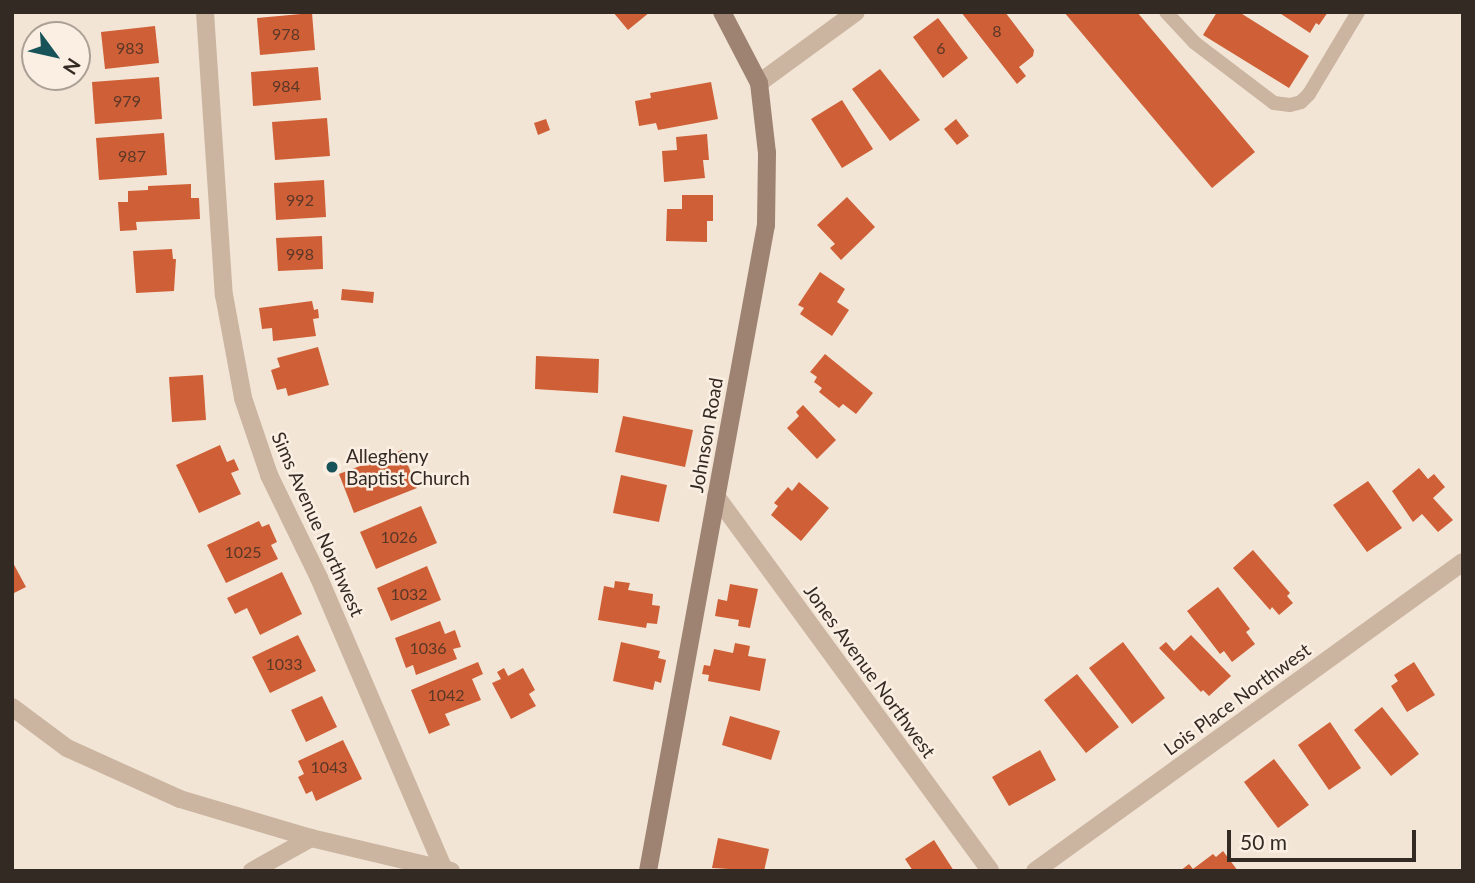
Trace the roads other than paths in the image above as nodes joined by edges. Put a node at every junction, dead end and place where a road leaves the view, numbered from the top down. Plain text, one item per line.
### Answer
1 (205, 12) edge
2 (722, 12) edge
3 (856, 12) edge
4 (1166, 12) edge
5 (1358, 12) edge
6 (759, 83) junction
7 (716, 496) junction
8 (1463, 562) edge
9 (12, 707) edge
10 (311, 838) junction
11 (447, 870) edge
12 (252, 871) edge
13 (648, 871) edge
14 (990, 871) edge
15 (1035, 871) edge

1 - 11 street, Sims Avenue Northwest
2 - 6 street, Johnson Road
3 - 6 street
4 - 5 lane
6 - 7 street, Johnson Road
7 - 13 street, Johnson Road
7 - 14 street, Jones Avenue Northwest
8 - 15 street, Lois Place Northwest
9 - 10 street
10 - 11 street
10 - 12 street

